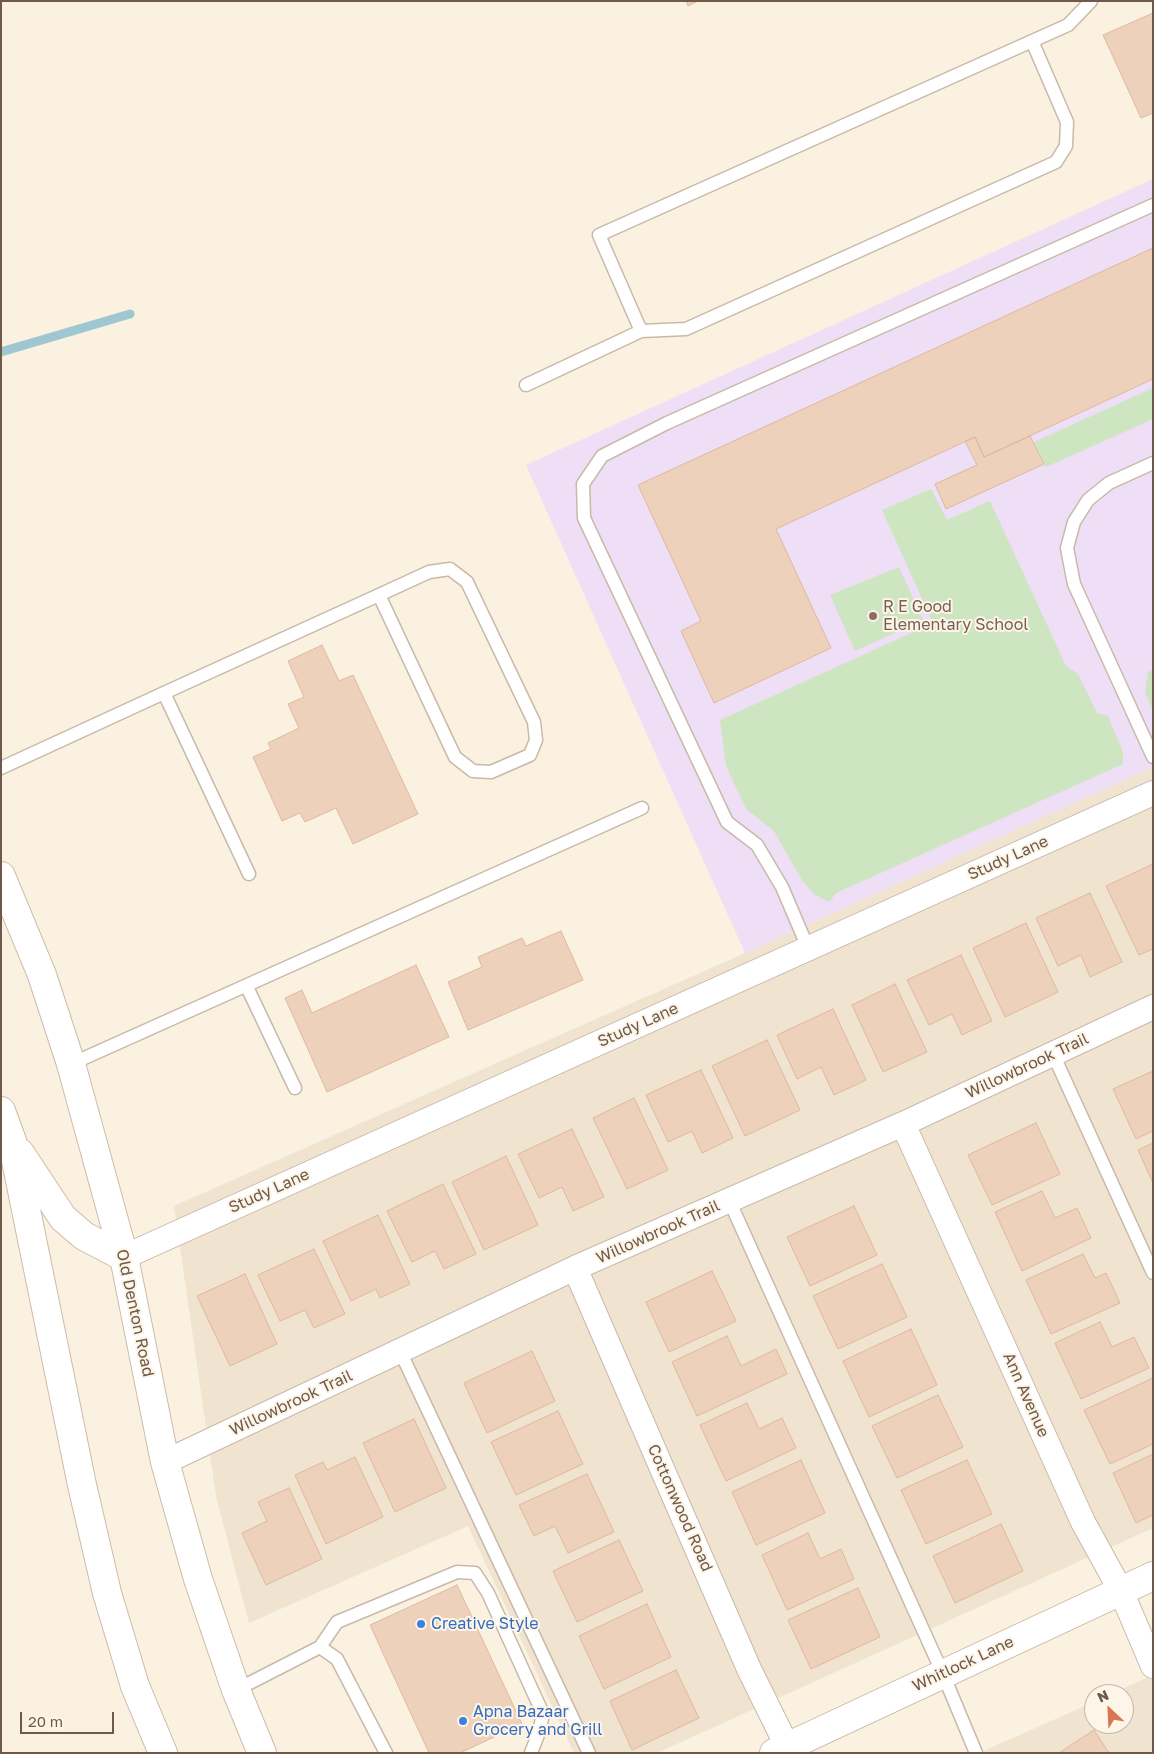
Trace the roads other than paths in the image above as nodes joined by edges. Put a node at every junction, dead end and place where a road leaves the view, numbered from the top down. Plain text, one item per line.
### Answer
1 (1091, 1) edge
2 (1032, 41) junction
3 (1153, 205) edge
4 (641, 331) junction
5 (526, 385) dead end
6 (1153, 464) edge
7 (379, 595) junction
8 (164, 693) junction
9 (1153, 757) edge
10 (1, 768) edge
11 (1153, 793) edge
12 (642, 808) dead end
13 (249, 874) dead end
14 (1, 876) edge
15 (808, 948) junction
16 (247, 986) junction
17 (1153, 1007) edge
18 (1053, 1054) junction
19 (71, 1064) junction
20 (295, 1088) dead end
21 (1, 1111) edge
22 (903, 1124) junction
23 (12, 1141) junction
24 (729, 1200) junction
25 (124, 1257) junction
26 (575, 1268) junction
27 (1153, 1273) edge
28 (400, 1351) junction
29 (165, 1462) junction
30 (1153, 1576) edge
31 (1121, 1591) junction
32 (320, 1647) junction
33 (1153, 1666) edge
34 (943, 1674) junction
35 (236, 1690) junction
36 (780, 1750) edge
37 (163, 1753) edge
38 (262, 1753) edge
39 (386, 1753) edge
40 (531, 1753) edge
41 (588, 1753) edge
42 (976, 1753) edge

1 - 2 lane
2 - 4 lane
2 - 4 lane
3 - 15 lane
4 - 5 lane
6 - 9 lane
7 - 7 lane
7 - 8 lane
8 - 10 lane
8 - 13 lane
11 - 15 street, Study Lane
12 - 16 lane
14 - 19 main road, Old Denton Road
15 - 25 street, Study Lane
16 - 19 lane
16 - 20 lane
17 - 18 street, Willowbrook Trail
18 - 22 street, Willowbrook Trail
18 - 27 lane
19 - 25 main road, Old Denton Road
21 - 23 main road
22 - 24 street, Willowbrook Trail
22 - 31 street, Ann Avenue
23 - 25 main road
23 - 37 main road
24 - 26 street, Willowbrook Trail
24 - 34 lane
25 - 29 main road, Old Denton Road
26 - 28 street, Willowbrook Trail
26 - 36 street, Cottonwood Road
28 - 29 street, Willowbrook Trail
28 - 41 lane
29 - 35 main road, Old Denton Road
30 - 31 main road, Whitlock Lane
31 - 33 street, Ann Avenue
31 - 34 main road, Whitlock Lane
32 - 35 lane
32 - 39 lane
32 - 40 lane
34 - 36 main road, Whitlock Lane
34 - 42 lane
35 - 38 main road, Old Denton Road

